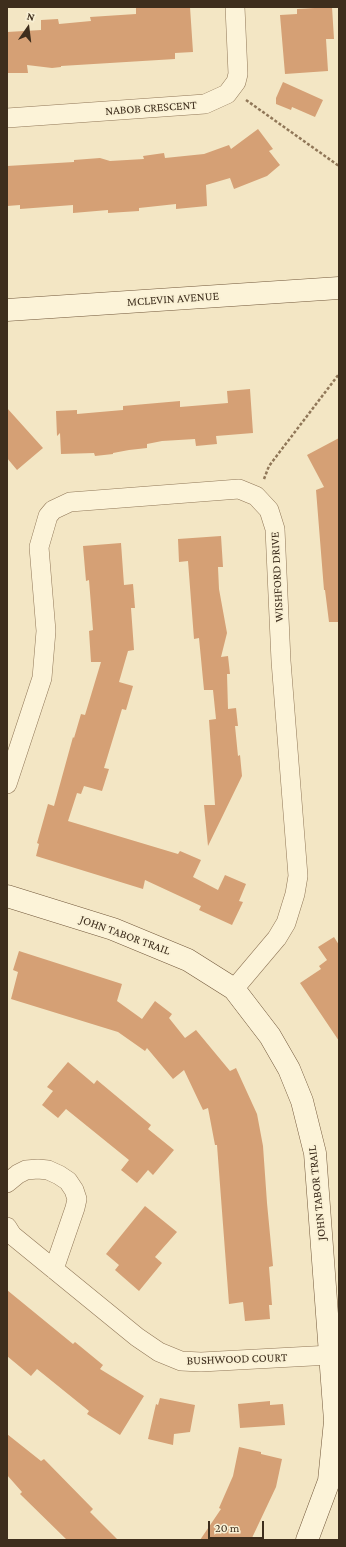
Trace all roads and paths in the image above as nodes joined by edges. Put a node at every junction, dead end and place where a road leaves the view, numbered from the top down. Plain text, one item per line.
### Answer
1 (235, 7) edge
2 (231, 89) junction
3 (7, 118) edge
4 (339, 166) edge
5 (339, 288) edge
6 (7, 310) edge
7 (339, 374) edge
8 (256, 496) junction
9 (7, 784) edge
10 (7, 896) edge
11 (234, 989) junction
12 (7, 1183) edge
13 (7, 1227) edge
14 (54, 1269) junction
15 (331, 1354) junction
16 (307, 1540) edge

1 - 2 street
2 - 3 street, NABOB CRESCENT
2 - 4 path
5 - 6 street, MCLEVIN AVENUE
7 - 8 path
8 - 9 street, WISHFORD DRIVE
8 - 11 street, WISHFORD DRIVE
10 - 11 street, JOHN TABOR TRAIL
11 - 15 street, JOHN TABOR TRAIL
12 - 14 street
13 - 14 street, BUSHWOOD COURT
14 - 15 street, BUSHWOOD COURT
15 - 16 street, JOHN TABOR TRAIL

